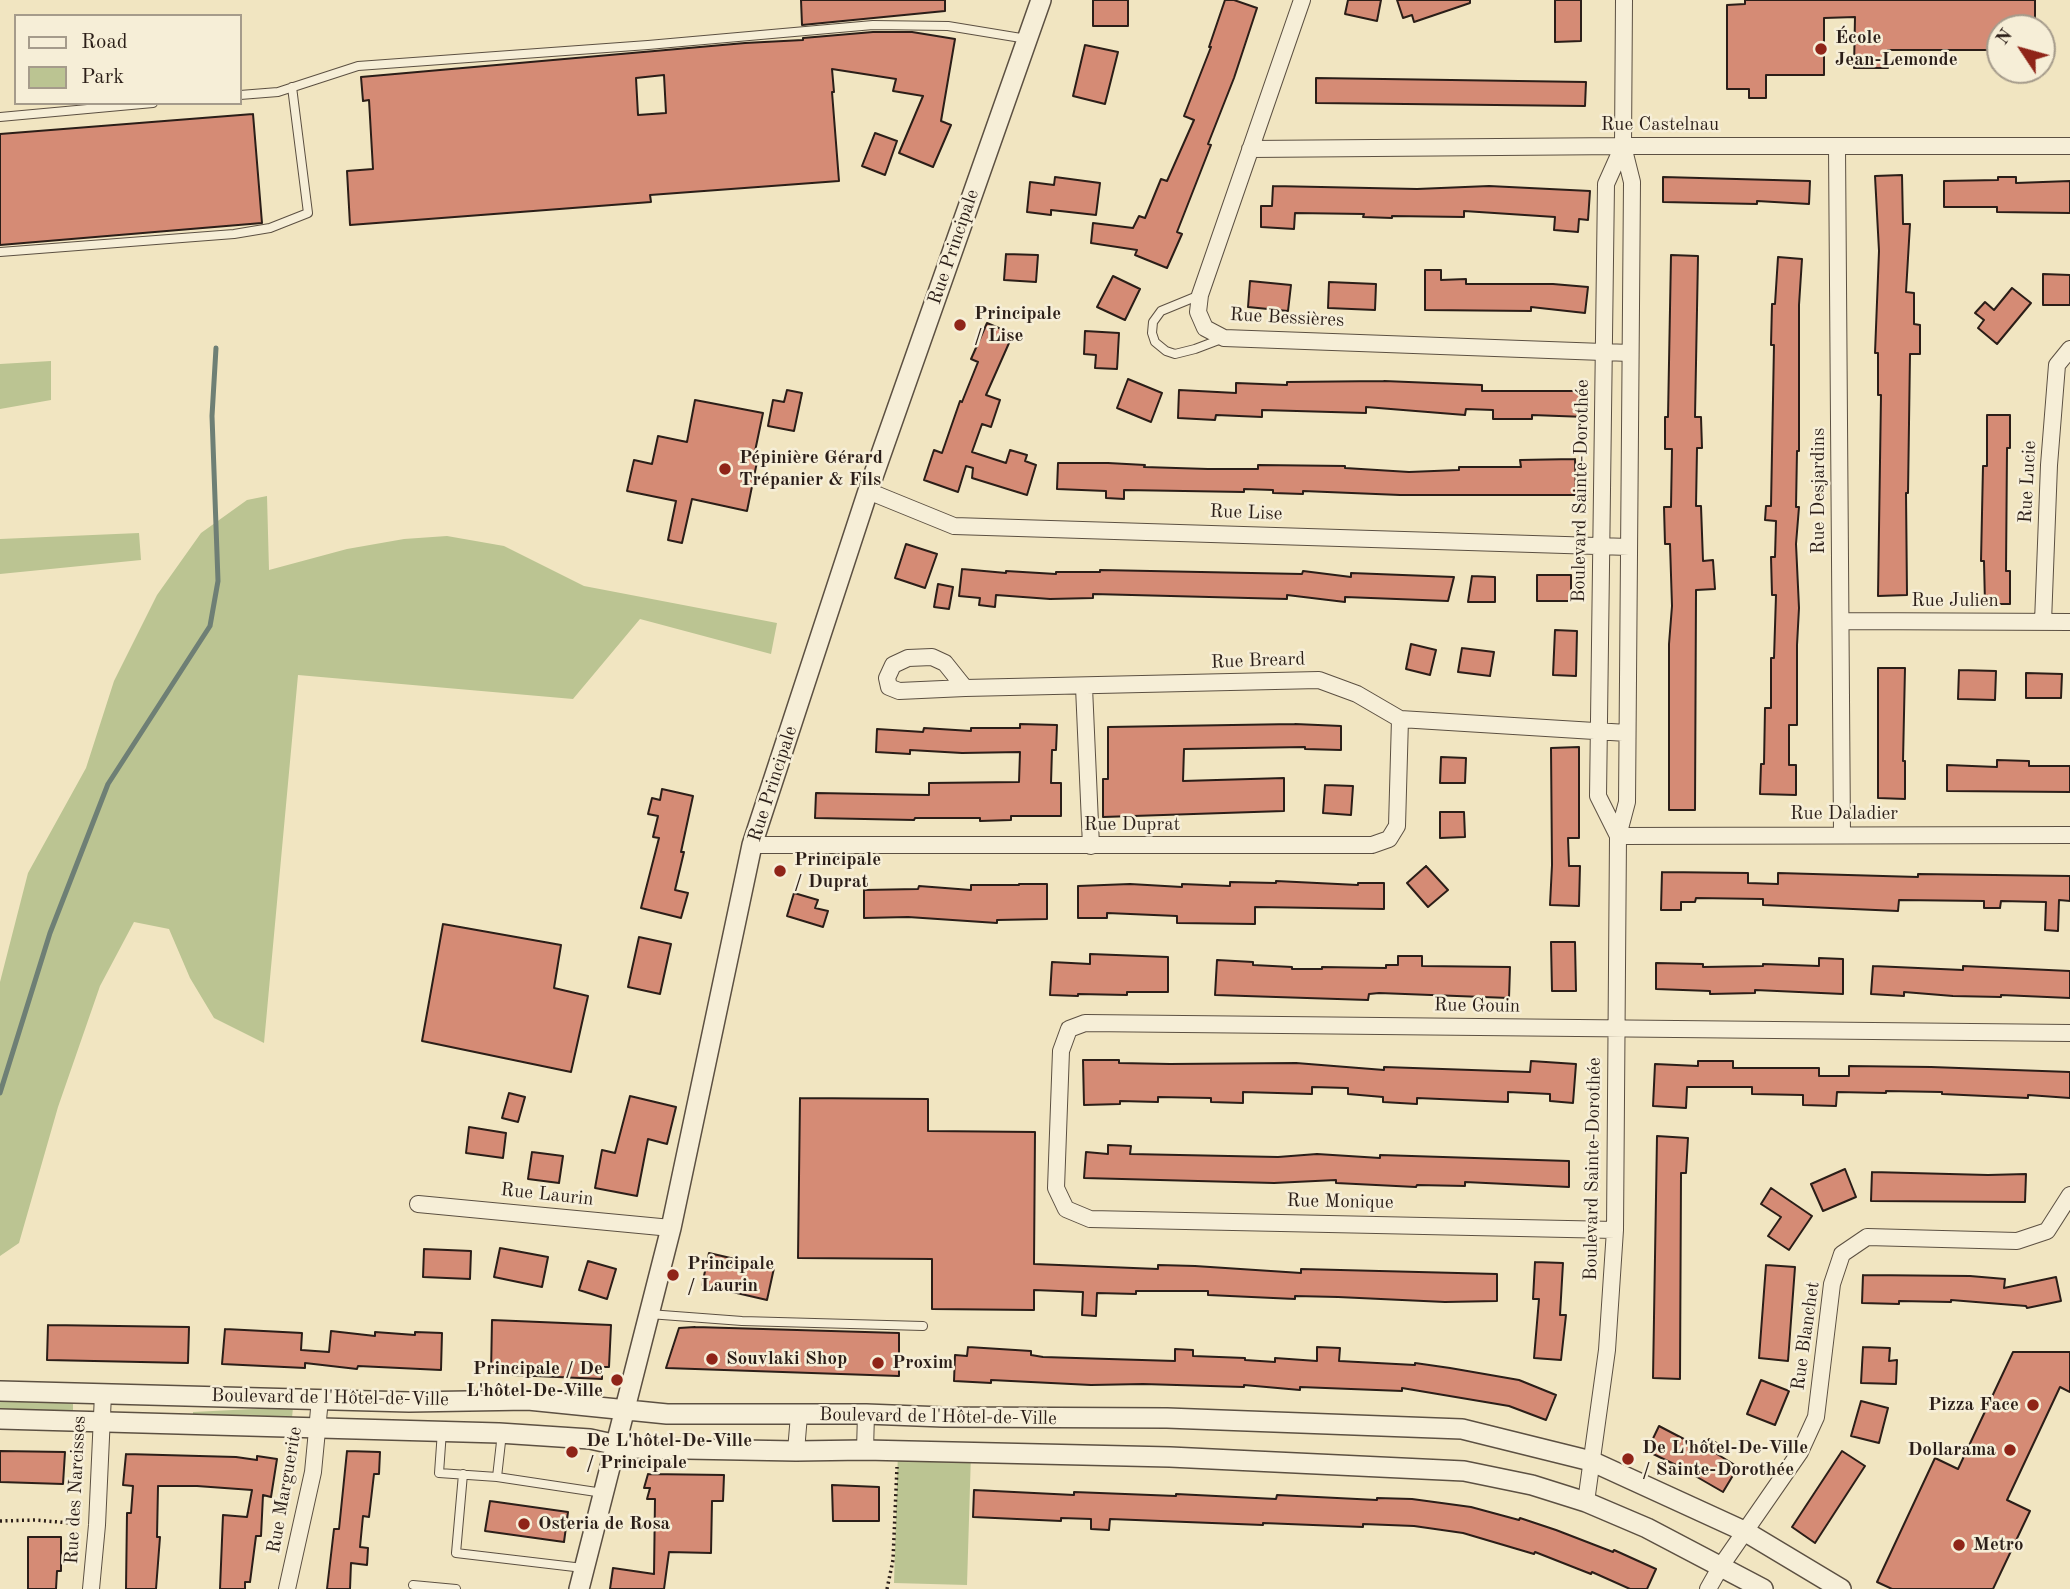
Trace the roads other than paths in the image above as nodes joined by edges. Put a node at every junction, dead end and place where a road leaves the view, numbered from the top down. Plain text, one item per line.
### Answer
1 (1041, 0) edge
2 (1301, 0) edge
3 (1624, 0) edge
4 (1027, 39) junction
5 (292, 87) junction
6 (242, 96) edge
7 (131, 105) edge
8 (0, 117) edge
9 (1623, 146) junction
10 (2070, 146) edge
11 (1837, 147) junction
12 (1250, 149) junction
13 (0, 253) edge
14 (1200, 295) junction
15 (1224, 338) junction
16 (2070, 349) edge
17 (1604, 354) junction
18 (1630, 354) junction
19 (868, 491) junction
20 (1602, 547) junction
21 (1629, 547) junction
22 (1841, 621) junction
23 (2043, 622) junction
24 (2070, 622) edge
25 (1084, 687) junction
26 (965, 688) dead end
27 (1400, 719) junction
28 (1599, 733) junction
29 (1627, 733) junction
30 (1842, 835) junction
31 (2070, 835) edge
32 (1618, 836) junction
33 (752, 845) junction
34 (1091, 846) junction
35 (1618, 1028) junction
36 (2070, 1033) edge
37 (2070, 1195) edge
38 (418, 1204) dead end
39 (1066, 1209) joint
40 (671, 1228) junction
41 (1615, 1230) junction
42 (648, 1314) junction
43 (923, 1326) dead end
44 (0, 1391) edge
45 (103, 1394) junction
46 (320, 1399) junction
47 (625, 1411) junction
48 (866, 1414) junction
49 (799, 1415) junction
50 (0, 1419) edge
51 (101, 1421) junction
52 (318, 1427) junction
53 (442, 1432) junction
54 (502, 1433) junction
55 (616, 1445) junction
56 (865, 1450) junction
57 (796, 1451) junction
58 (1591, 1461) junction
59 (464, 1474) junction
60 (497, 1477) junction
61 (603, 1493) junction
62 (1586, 1502) junction
63 (1745, 1532) junction
64 (1721, 1566) junction
65 (584, 1568) junction
66 (413, 1585) dead end
67 (91, 1589) edge
68 (287, 1589) edge
69 (456, 1589) edge
70 (579, 1589) edge
71 (1708, 1589) edge
72 (1763, 1589) edge
73 (1841, 1589) edge

1 - 4 street, Rue Principale
2 - 12 street, Rue Bessières
3 - 9 street, Boulevard Sainte-Dorothée
4 - 5 lane
4 - 19 street, Rue Principale
5 - 6 lane
5 - 13 lane
7 - 8 lane
9 - 11 street, Rue Castelnau
9 - 12 street, Rue Castelnau
9 - 17 street, Boulevard Sainte-Dorothée
9 - 18 street, Boulevard Sainte-Dorothée
10 - 11 street, Rue Castelnau
11 - 22 street, Rue Desjardins
12 - 14 street, Rue Bessières
14 - 15 street, Rue Bessières
14 - 15 lane
15 - 17 street, Rue Bessières
16 - 23 street, Rue Lucie
17 - 18 street, Rue Bessières
17 - 20 street, Boulevard Sainte-Dorothée
18 - 21 street, Boulevard Sainte-Dorothée
19 - 20 street, Rue Lise
19 - 33 street, Rue Principale
20 - 21 street, Rue Lise
20 - 28 street, Boulevard Sainte-Dorothée
21 - 29 street, Boulevard Sainte-Dorothée
22 - 23 street, Rue Julien
22 - 30 street, Rue Desjardins
23 - 24 street, Rue Julien
25 - 26 street, Rue Breard
25 - 27 street, Rue Breard
25 - 34 street
27 - 28 street, Rue Breard
27 - 34 street, Rue Duprat
28 - 29 street, Rue Breard
28 - 32 street, Boulevard Sainte-Dorothée
29 - 32 street, Boulevard Sainte-Dorothée
30 - 31 street, Rue Daladier
30 - 32 street, Rue Daladier
32 - 35 street, Boulevard Sainte-Dorothée
33 - 34 street, Rue Duprat
33 - 40 street, Rue Principale
35 - 36 street, Rue Gouin
35 - 39 street, Rue Gouin
35 - 41 street, Boulevard Sainte-Dorothée
37 - 63 street, Rue Blanchet
38 - 40 street, Rue Laurin
39 - 41 street, Rue Monique
40 - 42 street, Rue Principale
41 - 58 street, Boulevard Sainte-Dorothée
42 - 43 lane
42 - 47 street, Rue Principale
44 - 45 street, Boulevard de l'Hôtel-de-Ville
45 - 46 street, Boulevard de l'Hôtel-de-Ville
45 - 51 street, Rue des Narcisses
46 - 47 street, Boulevard de l'Hôtel-de-Ville
46 - 52 street, Rue Marguerite
47 - 49 street, Boulevard de l'Hôtel-de-Ville
47 - 55 street, Rue Principale
48 - 49 street, Boulevard de l'Hôtel-de-Ville
48 - 56 street
48 - 58 street, Boulevard de l'Hôtel-de-Ville
49 - 57 street
50 - 51 street, Boulevard de l'Hôtel-de-Ville
51 - 52 street, Boulevard de l'Hôtel-de-Ville
51 - 67 street, Rue des Narcisses
52 - 53 street, Boulevard de l'Hôtel-de-Ville
52 - 68 street, Rue Marguerite
53 - 54 street, Boulevard de l'Hôtel-de-Ville
53 - 59 lane
54 - 55 street, Boulevard de l'Hôtel-de-Ville
54 - 60 lane
55 - 57 street, Boulevard de l'Hôtel-de-Ville
55 - 61 street, Rue Principale
56 - 57 street, Boulevard de l'Hôtel-de-Ville
56 - 62 street, Boulevard de l'Hôtel-de-Ville
58 - 62 street, Boulevard Sainte-Dorothée
58 - 63 street, Boulevard de l'Hôtel-de-Ville
59 - 60 lane
59 - 65 lane
60 - 61 lane
61 - 65 street, Rue Principale
62 - 64 street, Boulevard de l'Hôtel-de-Ville
63 - 64 street, Rue Blanchet
63 - 73 street, Boulevard de l'Hôtel-de-Ville
64 - 71 street, Rue Blanchet
64 - 72 street, Boulevard de l'Hôtel-de-Ville
65 - 70 street, Rue Principale
66 - 69 lane

